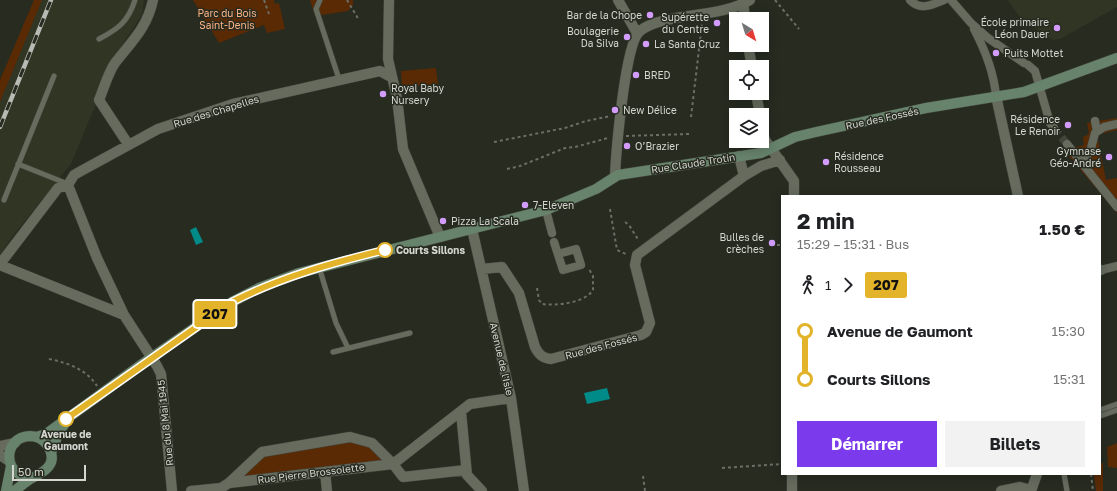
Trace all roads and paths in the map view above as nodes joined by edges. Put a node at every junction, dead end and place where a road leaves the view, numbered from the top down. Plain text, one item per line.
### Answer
1 (134, 0) edge
2 (153, 0) edge
3 (264, 0) edge
4 (320, 0) edge
5 (347, 0) edge
6 (389, 0) edge
7 (618, 0) edge
8 (775, 0) edge
9 (910, 0) edge
10 (944, 0) edge
11 (951, 0) edge
12 (745, 1) edge
13 (745, 12) edge
14 (703, 13) junction
15 (269, 14) dead end
16 (359, 20) dead end
17 (971, 23) junction
18 (800, 29) dead end
19 (637, 33) junction
20 (99, 39) dead end
21 (1117, 58) edge
22 (388, 59) junction
23 (380, 71) junction
24 (54, 76) dead end
25 (391, 77) junction
26 (339, 79) junction
27 (1041, 87) junction
28 (996, 96) junction
29 (621, 115) junction
30 (691, 117) dead end
31 (1095, 121) dead end
32 (1117, 124) edge
33 (1054, 128) tunnel mouth
34 (1097, 131) junction
35 (689, 134) dead end
36 (619, 136) junction
37 (494, 142) dead end
38 (128, 144) junction
39 (1067, 144) tunnel mouth
40 (769, 145) edge
41 (771, 148) junction
42 (739, 156) junction
43 (780, 160) junction
44 (1081, 162) junction
45 (18, 164) junction
46 (507, 169) dead end
47 (615, 176) junction
48 (744, 176) junction
49 (68, 184) junction
50 (794, 195) edge
51 (1018, 195) edge
52 (4, 200) dead end
53 (1117, 207) edge
54 (610, 209) dead end
55 (546, 210) junction
56 (624, 222) dead end
57 (472, 229) junction
58 (552, 234) dead end
59 (440, 237) junction
60 (554, 242) dead end
61 (777, 245) dead end
62 (781, 245) edge
63 (644, 250) junction
64 (558, 254) junction
65 (635, 258) junction
66 (0, 264) edge
67 (581, 265) junction
68 (1117, 266) edge
69 (319, 267) junction
70 (482, 270) junction
71 (1101, 270) edge
72 (537, 288) dead end
73 (124, 315) junction
74 (410, 333) dead end
75 (348, 348) junction
76 (333, 352) dead end
77 (152, 357) junction
78 (49, 359) dead end
79 (96, 384) dead end
80 (511, 398) junction
81 (1117, 404) edge
82 (1101, 410) edge
83 (1117, 410) edge
84 (461, 412) junction
85 (72, 414) junction
86 (1101, 416) edge
87 (36, 437) junction
88 (15, 443) junction
89 (0, 446) edge
90 (51, 453) junction
91 (0, 455) edge
92 (10, 463) junction
93 (393, 464) junction
94 (781, 464) edge
95 (722, 468) dead end
96 (466, 470) junction
97 (325, 472) junction
98 (792, 475) edge
99 (1037, 475) edge
100 (1064, 475) edge
101 (1091, 475) edge
102 (643, 476) dead end
103 (32, 478) junction
104 (229, 483) junction
105 (1031, 490) edge
106 (1066, 490) edge
107 (6, 491) edge
108 (14, 491) edge
109 (172, 491) edge
110 (191, 491) edge
111 (327, 491) edge
112 (482, 491) edge
113 (524, 491) edge
114 (645, 491) edge
115 (792, 491) edge
116 (1001, 491) edge
117 (1093, 491) edge

1 - 20 lane
2 - 38 street
3 - 15 path
4 - 26 lane
5 - 16 path
6 - 22 street
7 - 19 street
8 - 18 path
9 - 10 street
11 - 17 street
12 - 13 street
12 - 14 street
14 - 19 street
14 - 30 path
17 - 27 street
17 - 28 street
19 - 29 street
21 - 27 main road, Rue des Fossés
22 - 23 street
22 - 25 street
23 - 25 street
23 - 26 street, Rue des Chapelles
24 - 45 lane
25 - 59 street
26 - 38 street, Rue des Chapelles
27 - 28 main road, Rue des Fossés
27 - 33 street
28 - 41 main road, Rue des Fossés
28 - 51 street
29 - 36 street
29 - 37 path
31 - 34 street
32 - 34 street
34 - 44 street
35 - 36 path
36 - 46 path
36 - 47 street
38 - 49 street, Rue des Chapelles
39 - 44 street
40 - 41 street
41 - 42 main road, Rue Claude Trotin
41 - 43 street
42 - 47 main road, Rue Claude Trotin
42 - 48 street
43 - 48 street
43 - 50 street
44 - 53 street
45 - 49 lane
45 - 52 lane
47 - 55 main road
48 - 63 street
49 - 66 street, Rue des Chapelles
49 - 73 street
54 - 65 path
55 - 57 main road
55 - 58 street
56 - 63 path
57 - 59 main road
57 - 70 street, Avenue de l'Isle
59 - 69 main road
60 - 64 street
61 - 62 path
63 - 65 street
64 - 67 street
64 - 67 street
65 - 70 street, Rue des Fossés
66 - 73 street, Rue des Chapelles
67 - 72 path
68 - 71 street
69 - 75 lane
69 - 77 main road
70 - 80 street, Avenue de l'Isle
73 - 77 street
74 - 75 lane
75 - 76 lane
77 - 85 main road
77 - 109 street, Rue du 8 Mai 1945
78 - 79 path
80 - 84 street
80 - 113 street, Avenue de l'Isle
81 - 82 lane
83 - 86 lane
84 - 93 street
84 - 96 street
85 - 87 main road
85 - 90 main road
87 - 88 main road
87 - 90 main road
88 - 89 street
88 - 92 main road
90 - 103 main road
91 - 92 street
92 - 103 main road
92 - 107 main road
93 - 96 street
93 - 97 street, Rue Pierre Brossolette
93 - 104 street, Rue Pierre Brossolette
94 - 95 path
96 - 112 street
97 - 104 street, Rue Pierre Brossolette
97 - 111 street
98 - 115 street
99 - 105 street
100 - 106 lane
101 - 117 path
102 - 114 path
103 - 108 main road
104 - 110 street, Rue Pierre Brossolette
105 - 116 street

